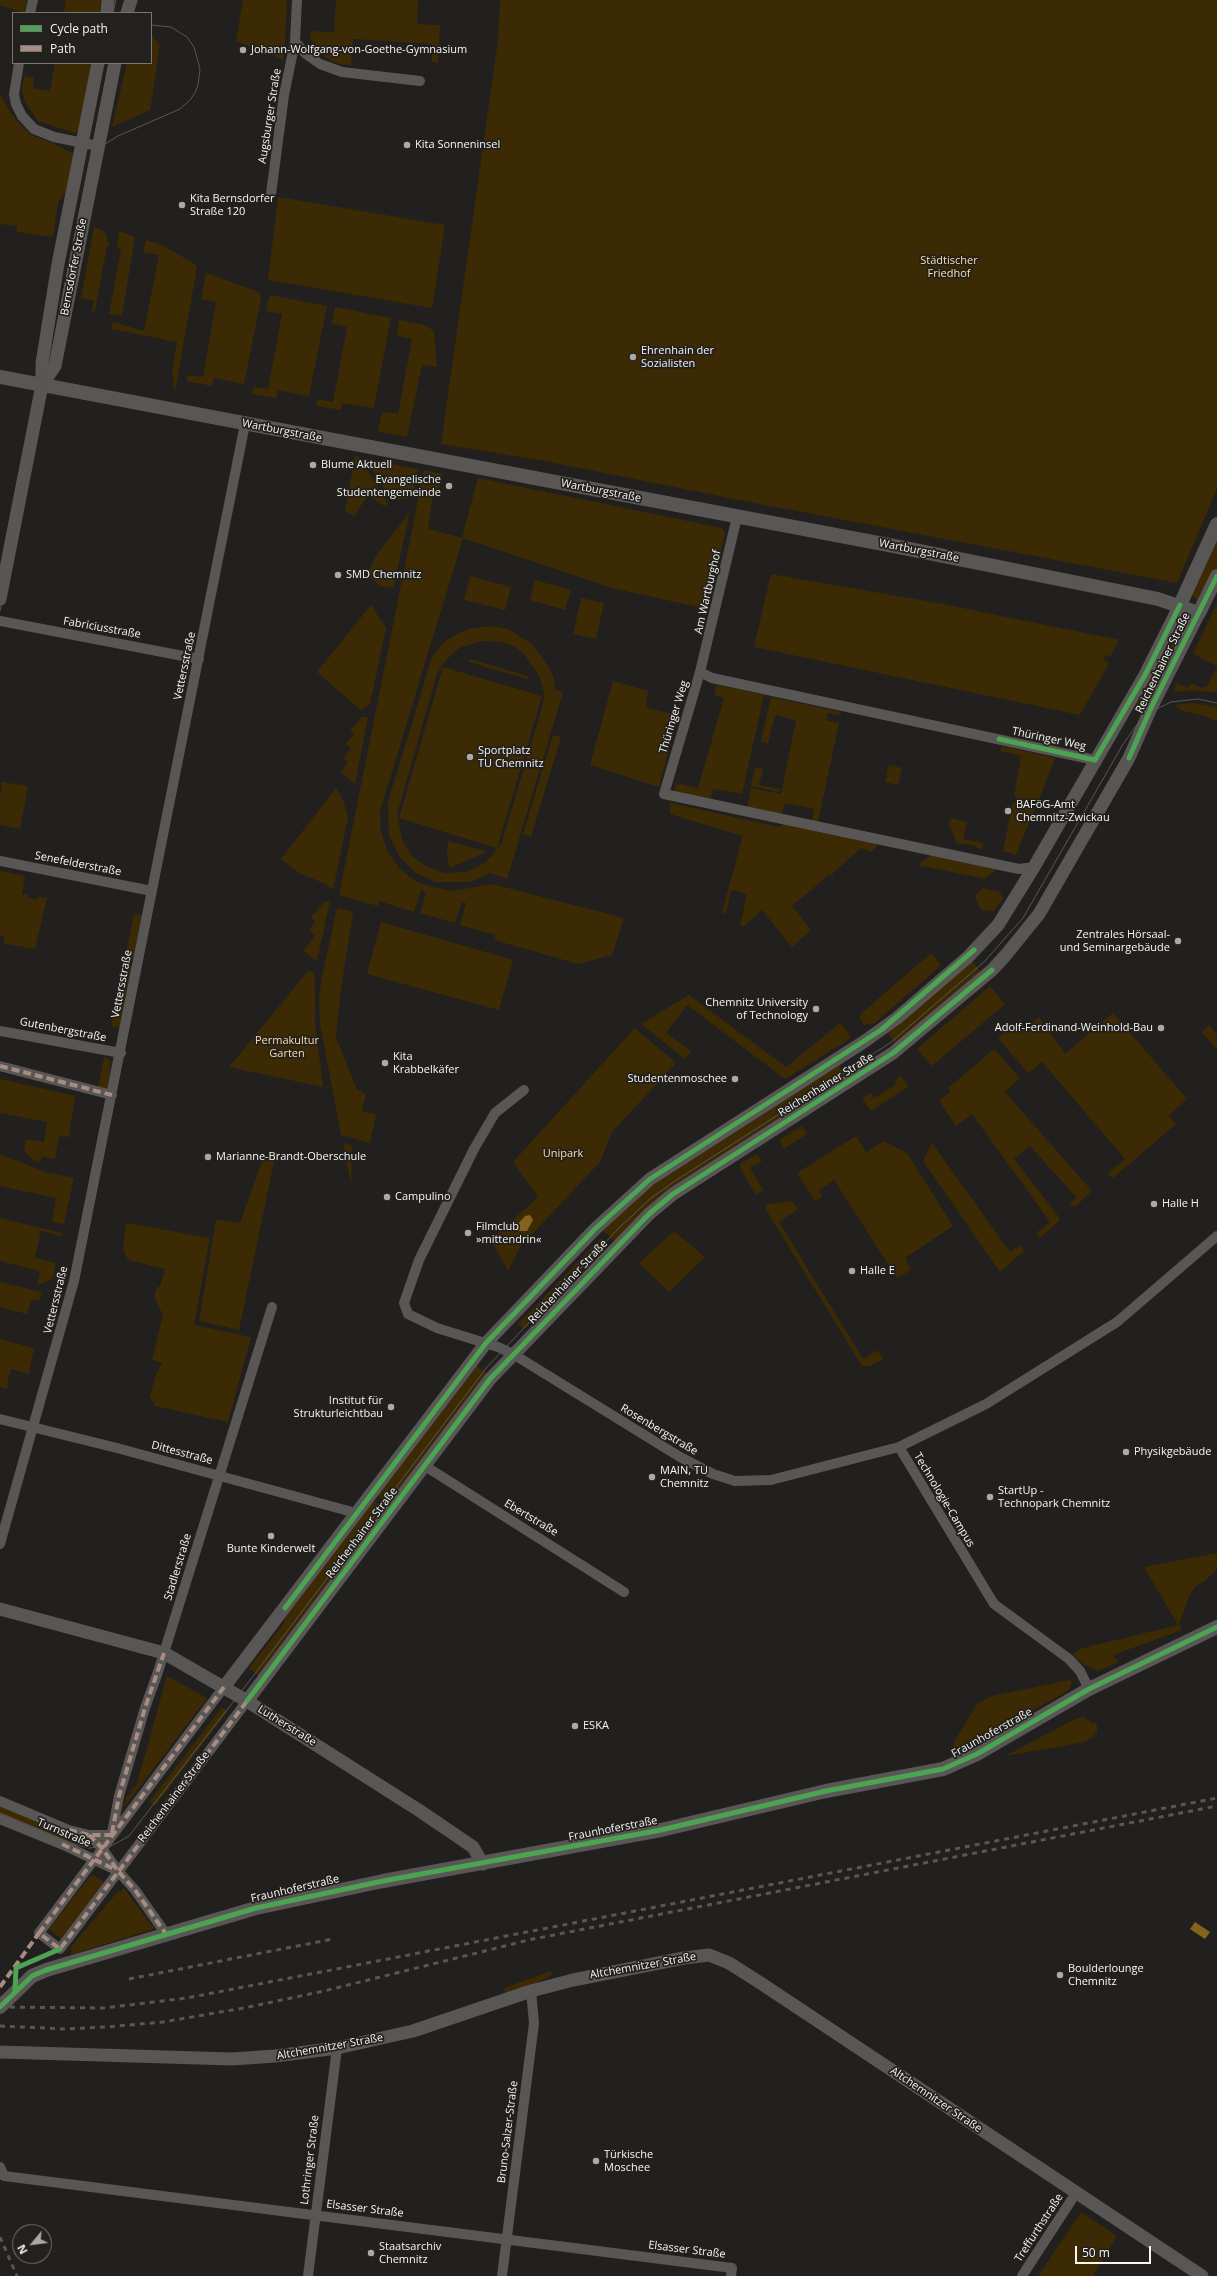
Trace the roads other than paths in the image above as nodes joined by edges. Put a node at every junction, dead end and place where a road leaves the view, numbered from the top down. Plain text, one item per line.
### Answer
1 (33, 0) edge
2 (108, 0) edge
3 (131, 0) edge
4 (297, 0) edge
5 (30, 12) edge
6 (107, 12) edge
7 (127, 12) edge
8 (295, 42) junction
9 (18, 64) edge
10 (98, 64) edge
11 (115, 64) edge
12 (420, 82) dead end
13 (82, 143) junction
14 (98, 146) junction
15 (271, 194) dead end
16 (0, 377) edge
17 (42, 385) junction
18 (245, 424) junction
19 (737, 517) junction
20 (1217, 524) edge
21 (1217, 576) edge
22 (0, 599) edge
23 (1180, 605) junction
24 (1199, 613) junction
25 (0, 621) edge
26 (199, 659) junction
27 (700, 672) junction
28 (1095, 760) junction
29 (0, 861) edge
30 (1034, 867) junction
31 (152, 891) junction
32 (0, 1031) edge
33 (121, 1054) junction
34 (0, 1066) edge
35 (524, 1090) dead end
36 (112, 1095) junction
37 (1217, 1236) edge
38 (272, 1307) dead end
39 (486, 1343) junction
40 (513, 1354) junction
41 (0, 1419) edge
42 (34, 1428) junction
43 (899, 1447) junction
44 (425, 1466) junction
45 (220, 1476) junction
46 (356, 1513) junction
47 (0, 1544) edge
48 (624, 1592) dead end
49 (0, 1609) edge
50 (1217, 1627) edge
51 (164, 1653) junction
52 (224, 1688) junction
53 (1089, 1689) junction
54 (247, 1701) junction
55 (0, 1801) edge
56 (0, 1819) edge
57 (89, 1835) junction
58 (112, 1835) junction
59 (102, 1848) junction
60 (94, 1858) junction
61 (482, 1864) junction
62 (118, 1871) junction
63 (166, 1934) junction
64 (531, 1991) junction
65 (0, 2007) edge
66 (337, 2048) junction
67 (0, 2052) edge
68 (0, 2167) edge
69 (1076, 2193) junction
70 (315, 2215) junction
71 (507, 2240) junction
72 (732, 2272) edge
73 (308, 2276) edge
74 (502, 2276) edge
75 (1022, 2276) edge
76 (1202, 2276) edge

1 - 5 street
2 - 6 street
3 - 7 street
4 - 8 street, Augsburger Straße
8 - 12 street
8 - 15 street, Augsburger Straße
9 - 13 street
10 - 13 street, Bernsdorfer Straße
11 - 14 street, Bernsdorfer Straße
13 - 14 street
13 - 17 street, Bernsdorfer Straße
14 - 17 street, Bernsdorfer Straße
16 - 17 main road, Wartburgstraße
17 - 18 main road, Wartburgstraße
17 - 22 street, Bernsdorfer Straße
18 - 19 main road, Wartburgstraße
18 - 26 street, Vettersstraße
19 - 23 main road, Wartburgstraße
19 - 27 street, Am Wartburghof
20 - 23 main road, Reichenhainer Straße
21 - 24 main road, Reichenhainer Straße
23 - 24 main road, Wartburgstraße
23 - 28 street, Reichenhainer Straße
24 - 40 street, Reichenhainer Straße
25 - 26 street, Fabriciusstraße
26 - 31 street, Vettersstraße
27 - 28 street, Thüringer Weg
27 - 30 street, Thüringer Weg
28 - 30 street, Reichenhainer Straße
29 - 31 street, Senefelderstraße
30 - 39 street, Reichenhainer Straße
31 - 33 street, Vettersstraße
32 - 33 street, Gutenbergstraße
33 - 36 street, Vettersstraße
34 - 36 street
35 - 39 street
36 - 42 street, Vettersstraße
37 - 43 street, Technologie-Campus
38 - 45 street, Stadlerstraße
39 - 40 street, Rosenbergstraße
39 - 46 street, Reichenhainer Straße
40 - 43 street, Rosenbergstraße
40 - 44 street, Reichenhainer Straße
41 - 42 street, Dittesstraße
42 - 45 street, Dittesstraße
42 - 47 street, Vettersstraße
43 - 53 street, Technologie-Campus
44 - 48 street, Ebertstraße
44 - 54 street, Reichenhainer Straße
45 - 46 street, Dittesstraße
45 - 51 street, Stadlerstraße
46 - 52 street, Reichenhainer Straße
49 - 51 street, Lutherstraße
50 - 53 main road, Fraunhoferstraße
51 - 52 street, Lutherstraße
51 - 58 street, Stadlerstraße
52 - 54 street, Lutherstraße
52 - 58 street, Reichenhainer Straße
53 - 61 main road, Fraunhoferstraße
54 - 61 street, Lutherstraße
54 - 62 street, Reichenhainer Straße
55 - 57 street, Turnstraße
56 - 60 street, Turnstraße
57 - 58 street, Turnstraße
57 - 59 street, Turnstraße
58 - 59 street, Reichenhainer Straße
59 - 60 street, Reichenhainer Straße
59 - 62 street, Turnstraße
60 - 62 street, Turnstraße
60 - 62 street, Reichenhainer Straße
61 - 63 main road, Fraunhoferstraße
62 - 63 street, Turnstraße
63 - 65 main road, Fraunhoferstraße
64 - 66 street, Altchemnitzer Straße
64 - 69 street, Altchemnitzer Straße
64 - 71 street, Bruno-Salzer-Straße
66 - 67 street, Altchemnitzer Straße
66 - 70 street, Lothringer Straße
68 - 70 street, Elsasser Straße
69 - 75 street, Treffurthstraße
69 - 76 street, Altchemnitzer Straße
70 - 71 street, Elsasser Straße
70 - 73 street, Lothringer Straße
71 - 72 street, Elsasser Straße
71 - 74 street, Bruno-Salzer-Straße

